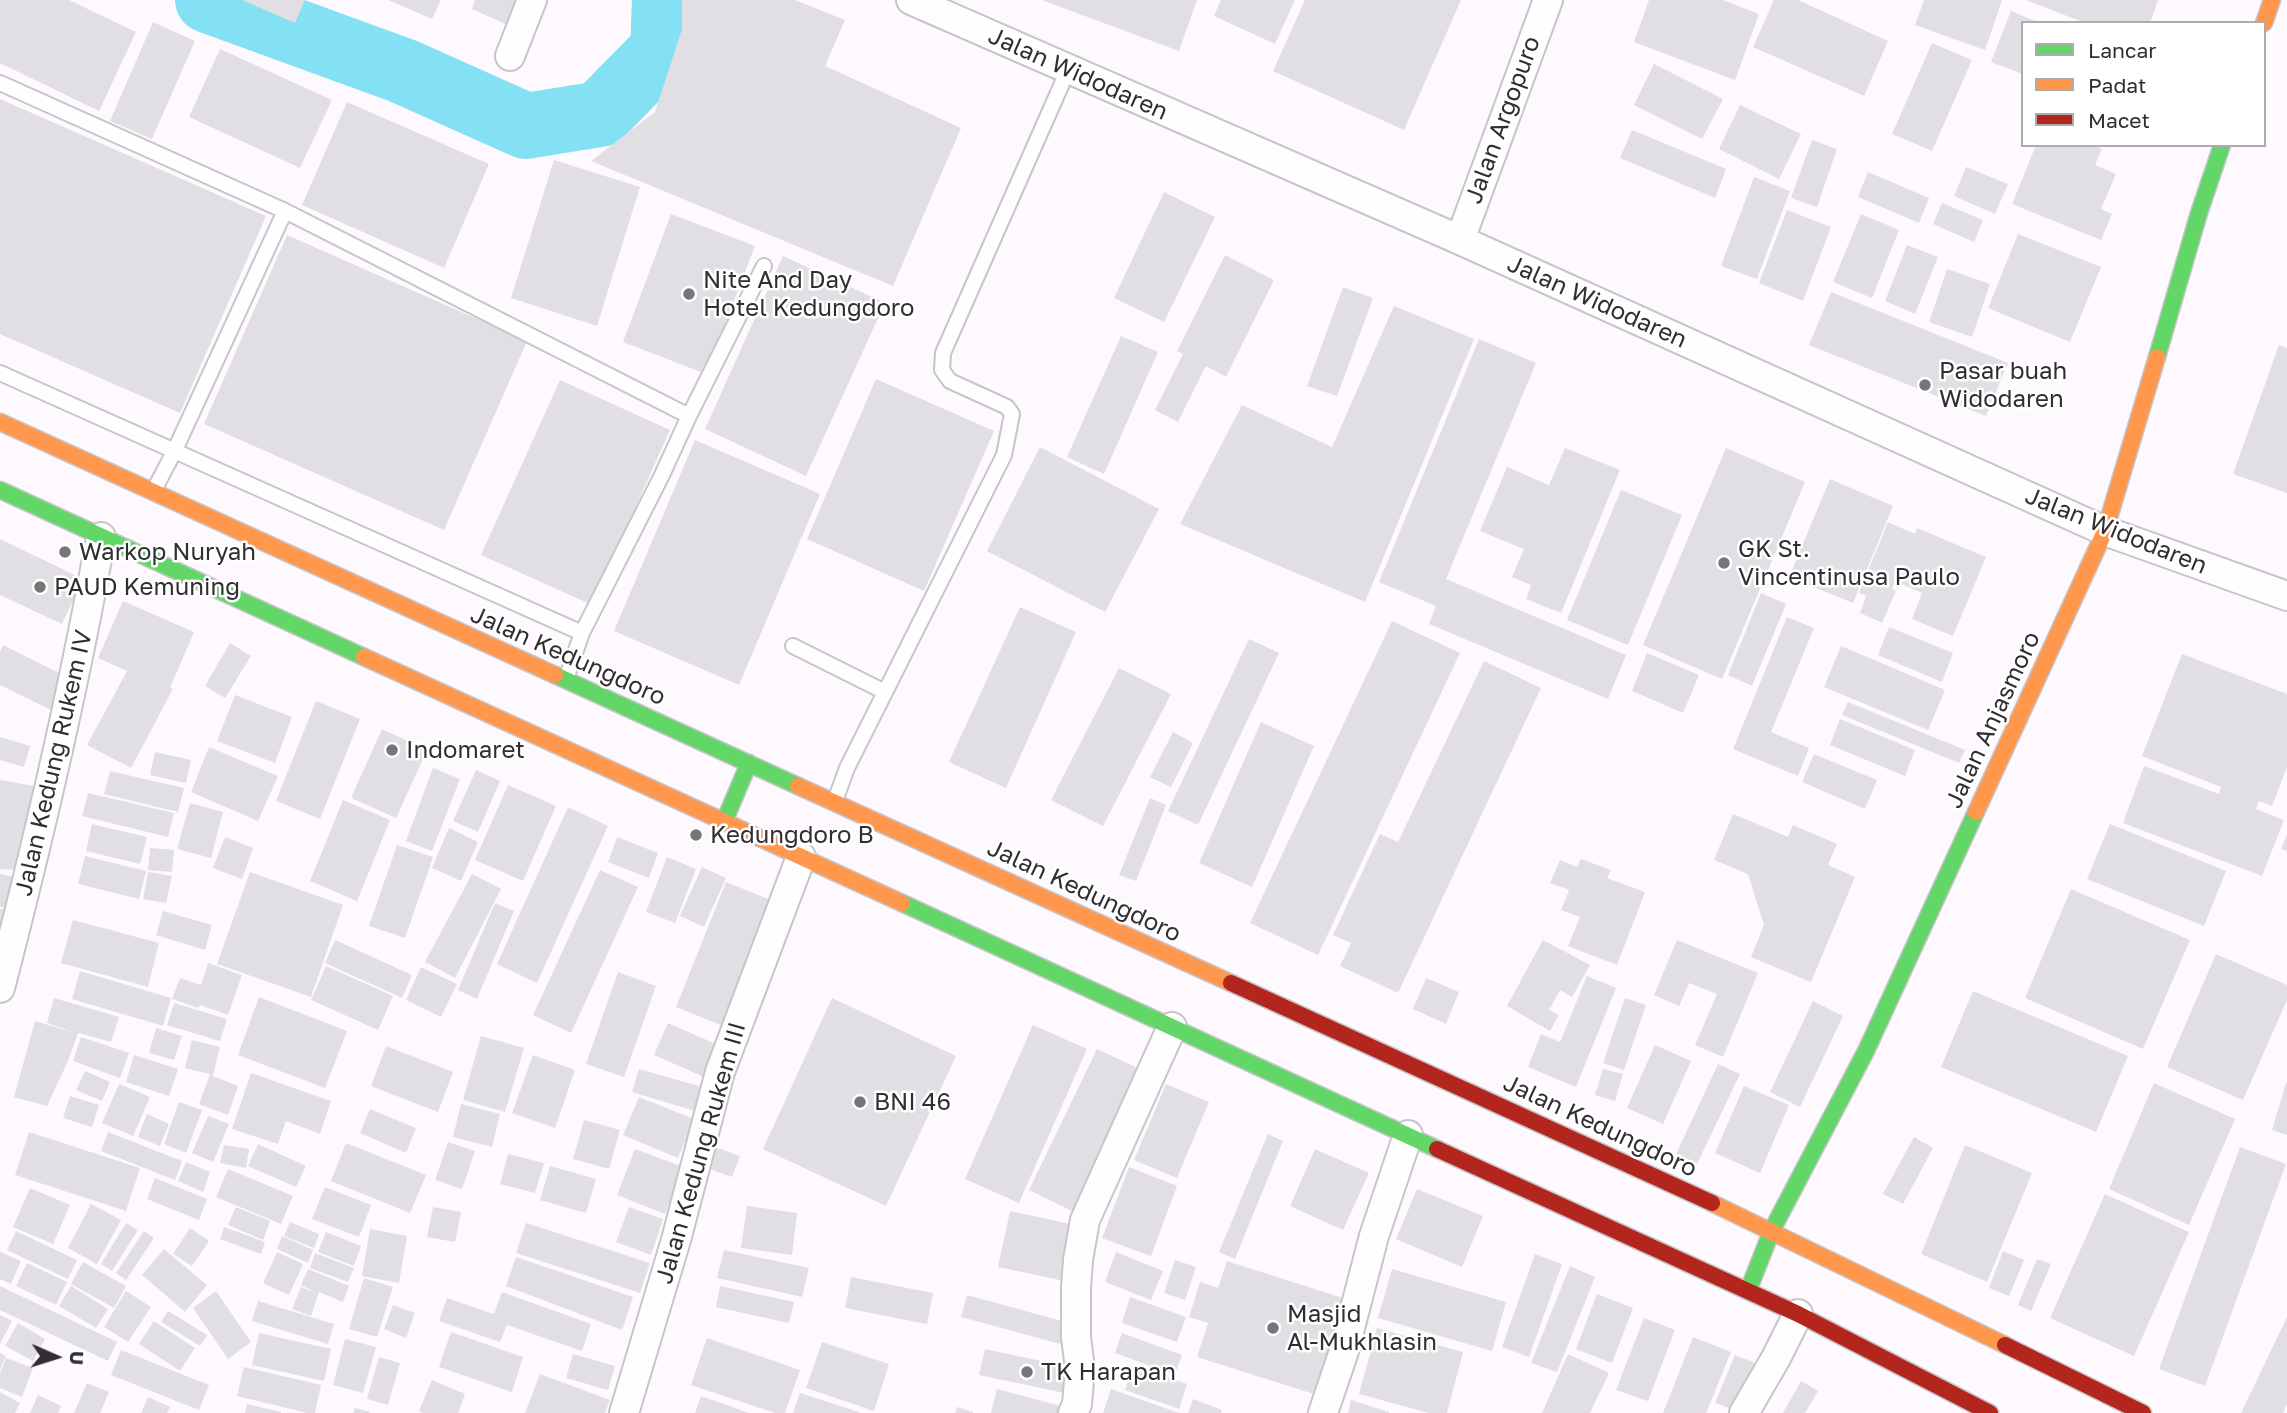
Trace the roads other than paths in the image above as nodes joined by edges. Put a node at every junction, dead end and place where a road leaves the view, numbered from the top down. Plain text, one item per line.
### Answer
1 (533, 0) edge
2 (911, 0) edge
3 (1548, 0) edge
4 (2272, 0) edge
5 (2265, 21) edge
6 (510, 56) dead end
7 (1068, 70) junction
8 (0, 83) edge
9 (2221, 147) edge
10 (285, 211) junction
11 (1460, 240) junction
12 (764, 265) dead end
13 (0, 373) edge
14 (688, 416) junction
15 (0, 422) edge
16 (174, 452) junction
17 (0, 490) edge
18 (153, 492) junction
19 (2105, 531) junction
20 (101, 537) junction
21 (2287, 596) edge
22 (582, 633) junction
23 (793, 646) dead end
24 (566, 680) junction
25 (886, 692) junction
26 (749, 764) junction
27 (835, 803) junction
28 (724, 822) junction
29 (802, 857) junction
30 (0, 988) edge
31 (1172, 1027) junction
32 (1408, 1135) junction
33 (1772, 1230) junction
34 (1748, 1292) junction
35 (1798, 1314) junction
36 (624, 1413) edge
37 (1073, 1413) edge
38 (1323, 1413) edge
39 (1744, 1413) edge
40 (1990, 1413) edge
41 (2143, 1413) edge

1 - 6 street
2 - 7 street, Jalan Widodaren
3 - 11 street, Jalan Argopuro
4 - 5 main road
7 - 11 street, Jalan Widodaren
7 - 25 lane
8 - 10 lane
9 - 19 main road, Jalan Anjasmoro
10 - 14 lane
10 - 16 lane
11 - 19 street, Jalan Widodaren
12 - 14 lane
13 - 16 lane
14 - 22 lane
15 - 18 main road, Jalan Kedungdoro
16 - 18 lane
16 - 22 lane
17 - 20 main road
18 - 24 main road, Jalan Kedungdoro
19 - 21 street, Jalan Widodaren
19 - 33 main road, Jalan Anjasmoro
20 - 28 main road
20 - 30 street, Jalan Kedung Rukem IV
22 - 24 lane
23 - 25 lane
24 - 26 main road, Jalan Kedungdoro
25 - 27 lane
26 - 27 main road, Jalan Kedungdoro
26 - 28 main road
27 - 33 main road, Jalan Kedungdoro
28 - 29 main road
29 - 31 main road
29 - 36 street, Jalan Kedung Rukem III
31 - 32 main road
31 - 37 street
32 - 34 main road
32 - 38 street
33 - 34 main road, Jalan Anjasmoro
33 - 41 main road, Jalan Kedungdoro
34 - 35 main road
35 - 39 street
35 - 40 main road

